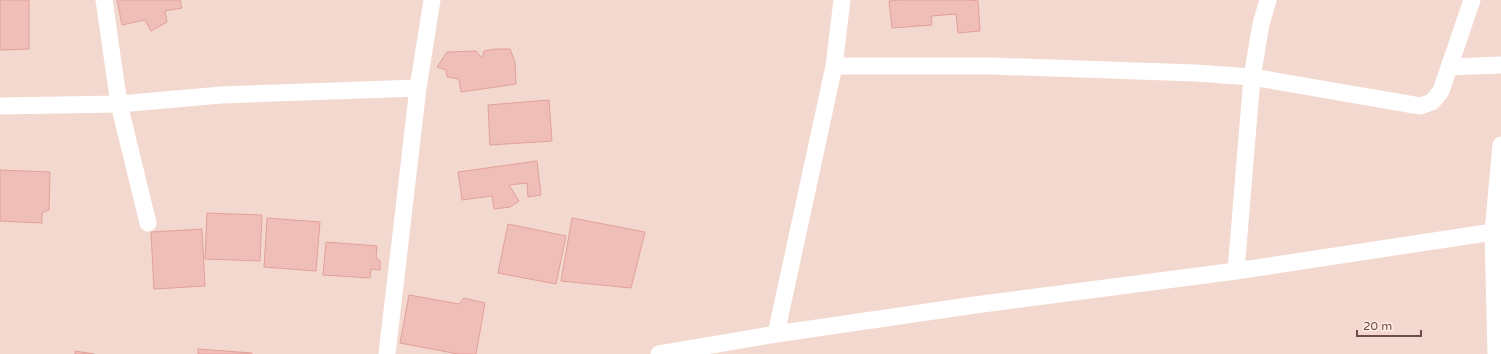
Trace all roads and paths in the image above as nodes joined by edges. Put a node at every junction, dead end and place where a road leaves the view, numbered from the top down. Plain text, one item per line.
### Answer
1 (104, 0) edge
2 (432, 0) edge
3 (842, 0) edge
4 (1268, 0) edge
5 (1472, 0) edge
6 (1501, 65) edge
7 (834, 66) junction
8 (1449, 67) junction
9 (1252, 77) junction
10 (418, 88) junction
11 (119, 104) junction
12 (0, 106) edge
13 (1501, 145) edge
14 (148, 223) dead end
15 (1493, 232) junction
16 (1236, 271) junction
17 (776, 334) junction
18 (387, 354) edge
19 (660, 354) edge
20 (1496, 354) edge

1 - 11 street
2 - 10 street
3 - 7 street
4 - 9 street
5 - 8 street
6 - 8 street
7 - 9 street
7 - 17 street
8 - 9 street
9 - 16 street
10 - 11 street
10 - 18 street
11 - 12 street
11 - 14 street
13 - 15 street
15 - 16 street
15 - 20 street
16 - 17 street
17 - 19 street

